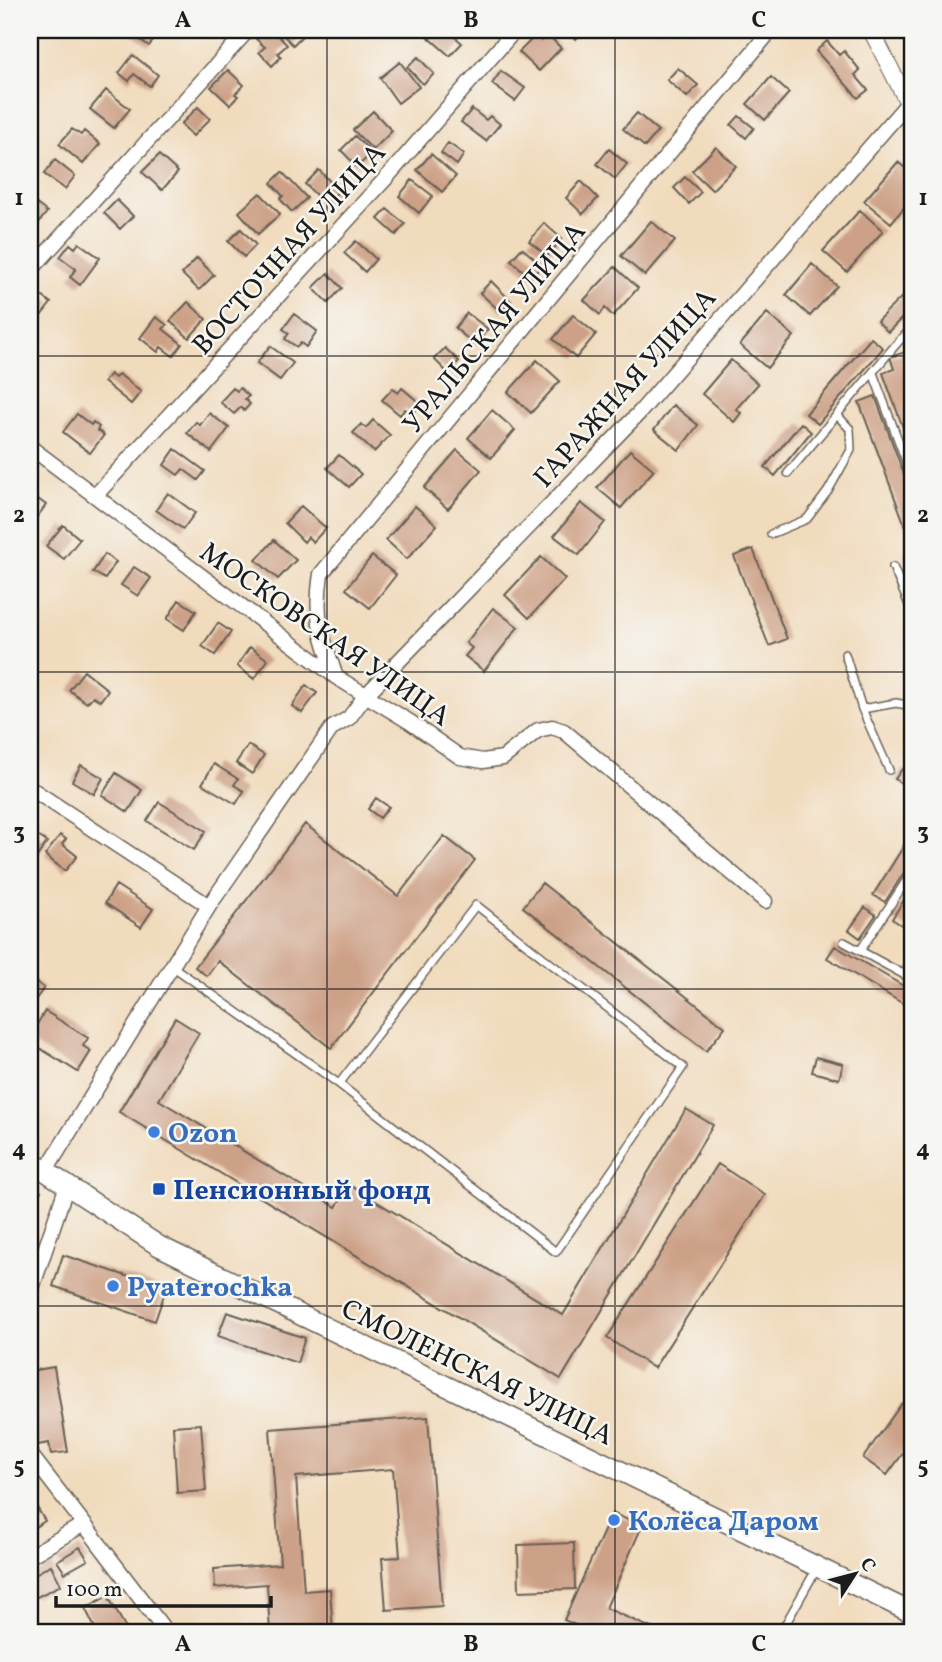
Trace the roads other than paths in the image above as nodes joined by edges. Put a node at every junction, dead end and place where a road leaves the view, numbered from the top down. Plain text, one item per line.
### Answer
1 (248, 30) edge
2 (514, 30) edge
3 (771, 30) edge
4 (871, 30) edge
5 (910, 107) edge
6 (30, 271) edge
7 (912, 328) edge
8 (906, 335) junction
9 (912, 352) edge
10 (873, 373) junction
11 (838, 416) junction
12 (30, 447) edge
13 (788, 473) dead end
14 (912, 477) edge
15 (94, 496) junction
16 (771, 534) dead end
17 (893, 567) dead end
18 (912, 612) edge
19 (845, 654) dead end
20 (336, 677) junction
21 (366, 695) junction
22 (912, 706) edge
23 (862, 709) junction
24 (888, 770) dead end
25 (30, 789) edge
26 (912, 872) edge
27 (765, 901) dead end
28 (209, 906) junction
29 (844, 942) dead end
30 (860, 951) junction
31 (912, 960) edge
32 (172, 966) junction
33 (904, 974) junction
34 (912, 979) edge
35 (339, 1084) junction
36 (38, 1166) edge
37 (67, 1185) junction
38 (31, 1286) edge
39 (30, 1454) edge
40 (84, 1524) junction
41 (30, 1556) edge
42 (817, 1567) junction
43 (912, 1614) edge
44 (166, 1632) edge
45 (781, 1632) edge

1 - 6 street
2 - 15 street, ВОСТОЧНАЯ УЛИЦА
3 - 20 street, УРАЛЬСКАЯ УЛИЦА
4 - 5 street
5 - 21 street, ГАРАЖНАЯ УЛИЦА
7 - 8 lane
8 - 9 lane
8 - 10 lane
10 - 11 lane
10 - 14 lane
11 - 13 lane
11 - 16 lane
12 - 15 street, МОСКОВСКАЯ УЛИЦА
15 - 20 street, МОСКОВСКАЯ УЛИЦА
17 - 18 lane
19 - 23 lane
20 - 21 street, МОСКОВСКАЯ УЛИЦА
21 - 27 street, МОСКОВСКАЯ УЛИЦА
21 - 28 street, ГАРАЖНАЯ УЛИЦА
22 - 23 lane
23 - 24 lane
25 - 28 street
26 - 30 lane
28 - 32 street, ГАРАЖНАЯ УЛИЦА
29 - 30 lane
30 - 33 lane
31 - 33 lane
32 - 35 lane
32 - 36 street, ГАРАЖНАЯ УЛИЦА
33 - 34 lane
35 - 35 lane
36 - 37 main road, СМОЛЕНСКАЯ УЛИЦА
37 - 38 street
37 - 42 main road, СМОЛЕНСКАЯ УЛИЦА
39 - 40 street
40 - 41 street
40 - 44 street
42 - 43 main road, СМОЛЕНСКАЯ УЛИЦА
42 - 45 lane

